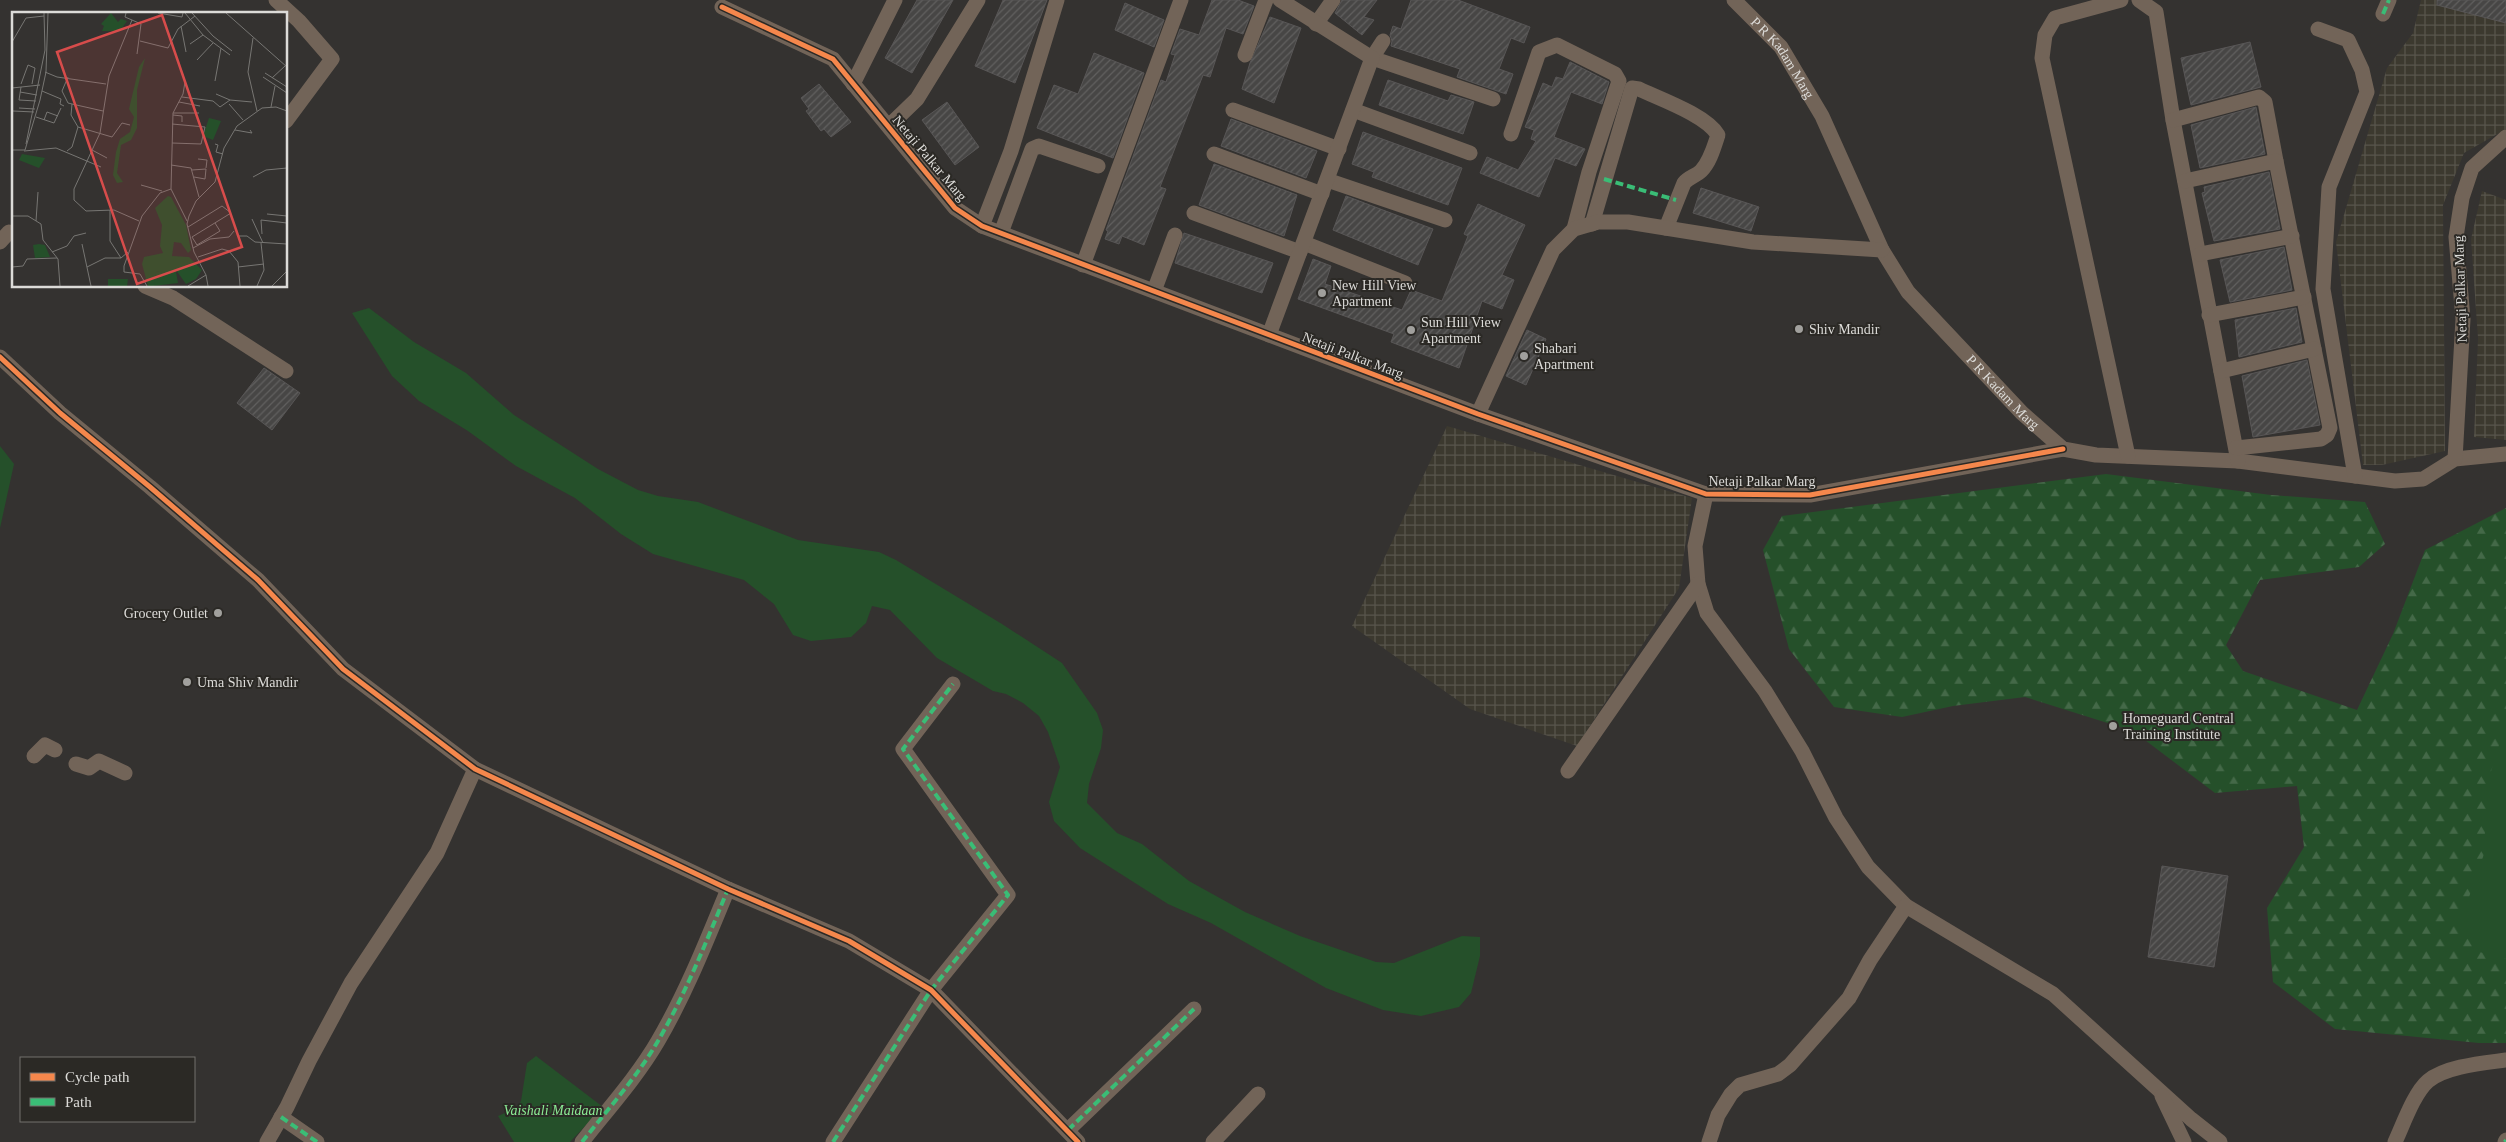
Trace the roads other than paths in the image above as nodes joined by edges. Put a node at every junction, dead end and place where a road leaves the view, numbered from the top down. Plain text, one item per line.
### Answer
1 (276, 0) edge
2 (895, 0) edge
3 (978, 0) edge
4 (1058, 0) edge
5 (1181, 0) edge
6 (1266, 0) edge
7 (1280, 0) edge
8 (1332, 0) edge
9 (1734, 0) edge
10 (2121, 0) edge
11 (2139, 0) edge
12 (2389, 0) edge
13 (722, 7) dead end
14 (2383, 14) dead end
15 (1316, 24) junction
16 (2318, 29) dead end
17 (1383, 41) dead end
18 (1245, 55) dead end
19 (1372, 58) junction
20 (853, 84) junction
21 (1493, 99) dead end
22 (1233, 110) dead end
23 (1354, 110) junction
24 (288, 118) edge
25 (2173, 120) junction
26 (889, 126) junction
27 (1511, 134) dead end
28 (2506, 137) edge
29 (1338, 149) junction
30 (1470, 153) dead end
31 (1214, 154) dead end
32 (2276, 161) junction
33 (1098, 166) dead end
34 (1327, 180) junction
35 (2185, 181) junction
36 (1322, 194) junction
37 (1194, 213) dead end
38 (1445, 220) dead end
39 (1592, 224) junction
40 (982, 226) junction
41 (1666, 228) junction
42 (1574, 229) junction
43 (12, 232) edge
44 (1001, 233) junction
45 (1174, 235) dead end
46 (2292, 236) junction
47 (0, 242) edge
48 (1302, 248) junction
49 (1882, 250) junction
50 (2200, 254) junction
51 (1084, 265) junction
52 (1405, 284) dead end
53 (156, 288) edge
54 (1154, 291) junction
55 (177, 292) edge
56 (2304, 297) junction
57 (2210, 315) junction
58 (1269, 335) junction
59 (2314, 349) junction
60 (0, 357) edge
61 (286, 371) dead end
62 (2221, 371) junction
63 (1478, 414) junction
64 (2063, 449) junction
65 (2236, 454) junction
66 (2506, 454) edge
67 (2128, 456) junction
68 (2455, 459) junction
69 (2355, 476) junction
70 (1706, 494) junction
71 (1698, 584) junction
72 (953, 684) dead end
73 (55, 750) dead end
74 (34, 756) dead end
75 (76, 764) dead end
76 (475, 769) junction
77 (1568, 771) dead end
78 (125, 774) dead end
79 (728, 889) junction
80 (1906, 906) junction
81 (931, 990) junction
82 (1194, 1009) dead end
83 (2506, 1060) edge
84 (2158, 1089) junction
85 (1258, 1094) dead end
86 (281, 1117) junction
87 (1073, 1136) edge
88 (267, 1142) edge
89 (317, 1142) edge
90 (582, 1142) edge
91 (833, 1142) edge
92 (1213, 1142) edge
93 (1709, 1142) edge
94 (2184, 1142) edge
95 (2220, 1142) edge
96 (2395, 1142) edge

1 - 24 street
2 - 20 street
3 - 26 street
4 - 40 street
5 - 51 street
6 - 18 street
7 - 15 street
8 - 15 street
9 - 49 street, P R Kadam Marg
10 - 67 street
11 - 25 street
12 - 14 street
13 - 20 street, Netaji Palkar Marg
15 - 19 street
16 - 69 street
17 - 19 street
19 - 21 street
19 - 23 street
20 - 26 street, Netaji Palkar Marg
22 - 29 street
23 - 29 street
23 - 30 street
25 - 32 street
25 - 35 street
26 - 40 street, Netaji Palkar Marg
27 - 42 street
28 - 68 street, Netaji Palkar Marg
29 - 34 street
31 - 36 street
32 - 35 street
32 - 46 street
33 - 44 street
34 - 36 street
34 - 38 street
35 - 50 street
36 - 48 street
37 - 48 street
39 - 41 street
39 - 41 street
39 - 42 street
40 - 44 street, Netaji Palkar Marg
41 - 49 street
42 - 63 street
43 - 47 street
44 - 51 street, Netaji Palkar Marg
45 - 54 street
46 - 50 street
46 - 56 street
48 - 52 street
48 - 58 street
49 - 64 street, P R Kadam Marg
50 - 57 street
51 - 54 street, Netaji Palkar Marg
53 - 55 street
54 - 58 street, Netaji Palkar Marg
55 - 61 street
56 - 57 street
56 - 59 street
57 - 62 street
58 - 63 street, Netaji Palkar Marg
59 - 62 street
59 - 65 street
60 - 76 street
62 - 65 street
63 - 70 street, Netaji Palkar Marg
64 - 67 street
64 - 70 street, Netaji Palkar Marg
65 - 67 street
65 - 69 street
66 - 68 street
68 - 69 street
70 - 71 street
71 - 77 street
71 - 80 street
72 - 81 street
73 - 74 street
75 - 78 street
76 - 79 street
76 - 86 street
79 - 81 street
79 - 90 street
80 - 84 street
80 - 93 street
81 - 87 street
81 - 91 street
82 - 87 street
83 - 96 street
84 - 94 street
84 - 95 street
85 - 92 street
86 - 88 street
86 - 89 street

